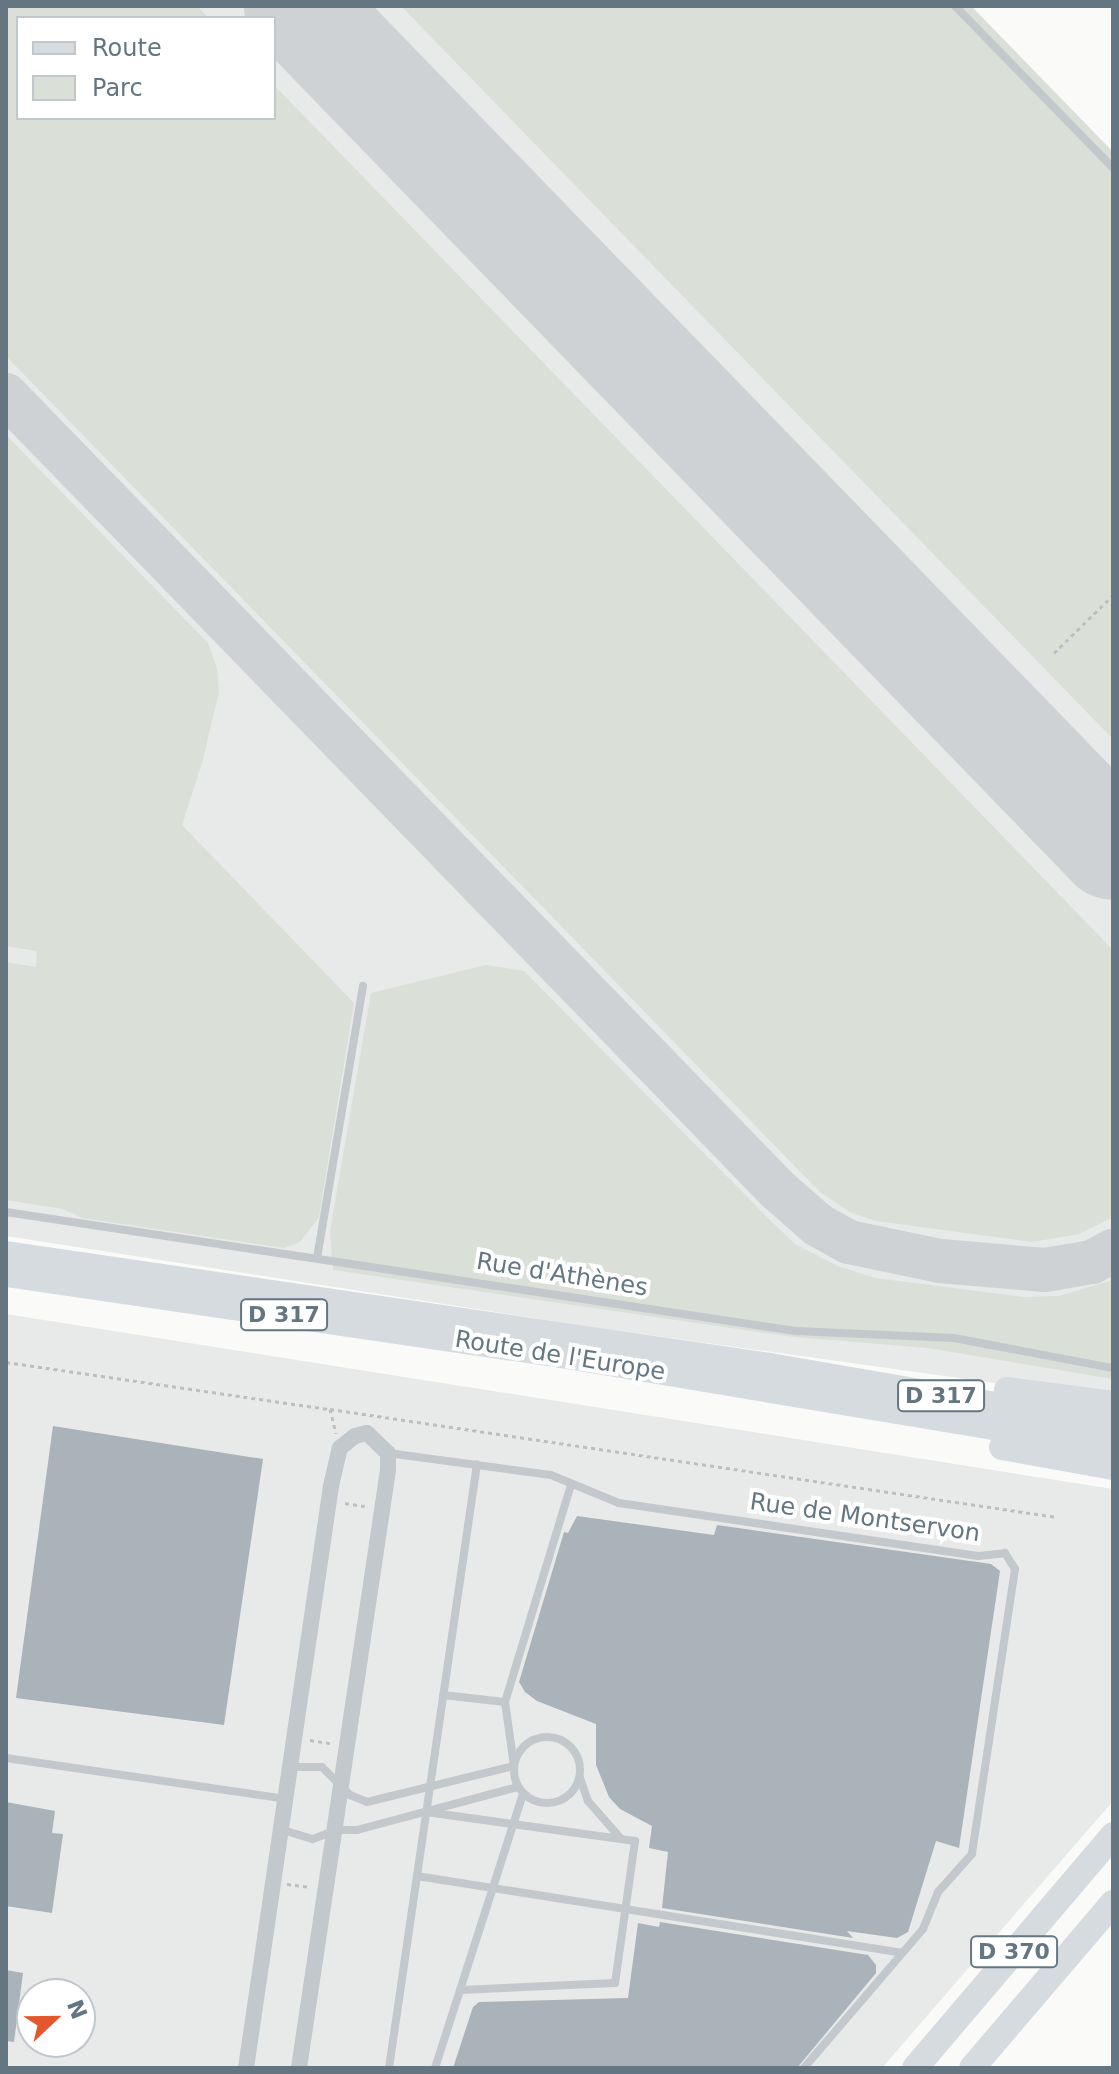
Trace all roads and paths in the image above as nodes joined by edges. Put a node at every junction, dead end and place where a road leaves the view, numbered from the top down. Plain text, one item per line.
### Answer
1 (955, 6) edge
2 (1113, 168) edge
3 (1113, 595) edge
4 (1054, 653) dead end
5 (363, 986) dead end
6 (6, 1212) edge
7 (6, 1254) edge
8 (317, 1258) junction
9 (6, 1274) edge
10 (6, 1362) edge
11 (1113, 1368) edge
12 (771, 1378) junction
13 (1113, 1404) edge
14 (330, 1409) junction
15 (1113, 1425) edge
16 (1113, 1447) edge
17 (340, 1448) junction
18 (388, 1453) junction
19 (477, 1464) junction
20 (1113, 1467) edge
21 (571, 1485) junction
22 (329, 1500) junction
23 (382, 1508) junction
24 (1057, 1517) dead end
25 (443, 1695) junction
26 (505, 1702) junction
27 (295, 1738) junction
28 (345, 1745) junction
29 (6, 1758) edge
30 (514, 1766) junction
31 (292, 1767) junction
32 (579, 1778) junction
33 (340, 1785) junction
34 (431, 1786) junction
35 (521, 1790) junction
36 (287, 1799) junction
37 (426, 1812) junction
38 (514, 1824) junction
39 (283, 1830) junction
40 (337, 1830) junction
41 (1113, 1835) edge
42 (621, 1839) junction
43 (417, 1876) junction
44 (271, 1881) junction
45 (493, 1888) junction
46 (328, 1889) junction
47 (1113, 1903) edge
48 (626, 1909) junction
49 (901, 1953) junction
50 (460, 1990) junction
51 (246, 2068) edge
52 (299, 2068) edge
53 (389, 2068) edge
54 (435, 2068) edge
55 (804, 2068) edge
56 (915, 2068) edge
57 (972, 2068) edge

1 - 2 lane
3 - 4 path
5 - 8 lane
6 - 8 lane, Rue d'Athènes
7 - 12 main road, Route de l'Europe / D 317
8 - 11 lane, Rue d'Athènes
9 - 12 main road, Route de l'Europe / D 317
10 - 14 path
12 - 13 main road
12 - 15 main road, Route de l'Europe / D 317
12 - 16 main road, Route de l'Europe / D 317
12 - 20 main road
14 - 17 path
14 - 24 path
17 - 18 street
17 - 22 street
18 - 19 lane, Rue de Montservon
18 - 23 street
19 - 21 lane, Rue de Montservon
19 - 25 lane
21 - 26 lane
21 - 49 lane, Rue de Montservon
22 - 23 path
22 - 27 street
23 - 28 street
25 - 26 lane
25 - 34 lane
26 - 30 lane
27 - 28 path
27 - 31 street
28 - 33 street
29 - 36 lane
30 - 32 lane
30 - 34 lane
30 - 35 lane
31 - 33 lane
31 - 36 street
32 - 35 lane
32 - 42 lane
33 - 34 lane
33 - 40 street
34 - 37 lane
35 - 37 lane
35 - 38 lane
36 - 39 street
37 - 38 lane
37 - 40 lane
37 - 43 lane
38 - 42 lane
38 - 45 lane
39 - 40 lane
39 - 44 street
40 - 46 street
41 - 56 main road, D 370
42 - 48 lane
43 - 45 lane
43 - 53 lane
44 - 46 path
44 - 51 street
45 - 48 lane
45 - 50 lane
46 - 52 street
47 - 57 main road, D 370
48 - 49 lane
48 - 50 lane
49 - 55 lane, Rue de Montservon
50 - 54 lane

